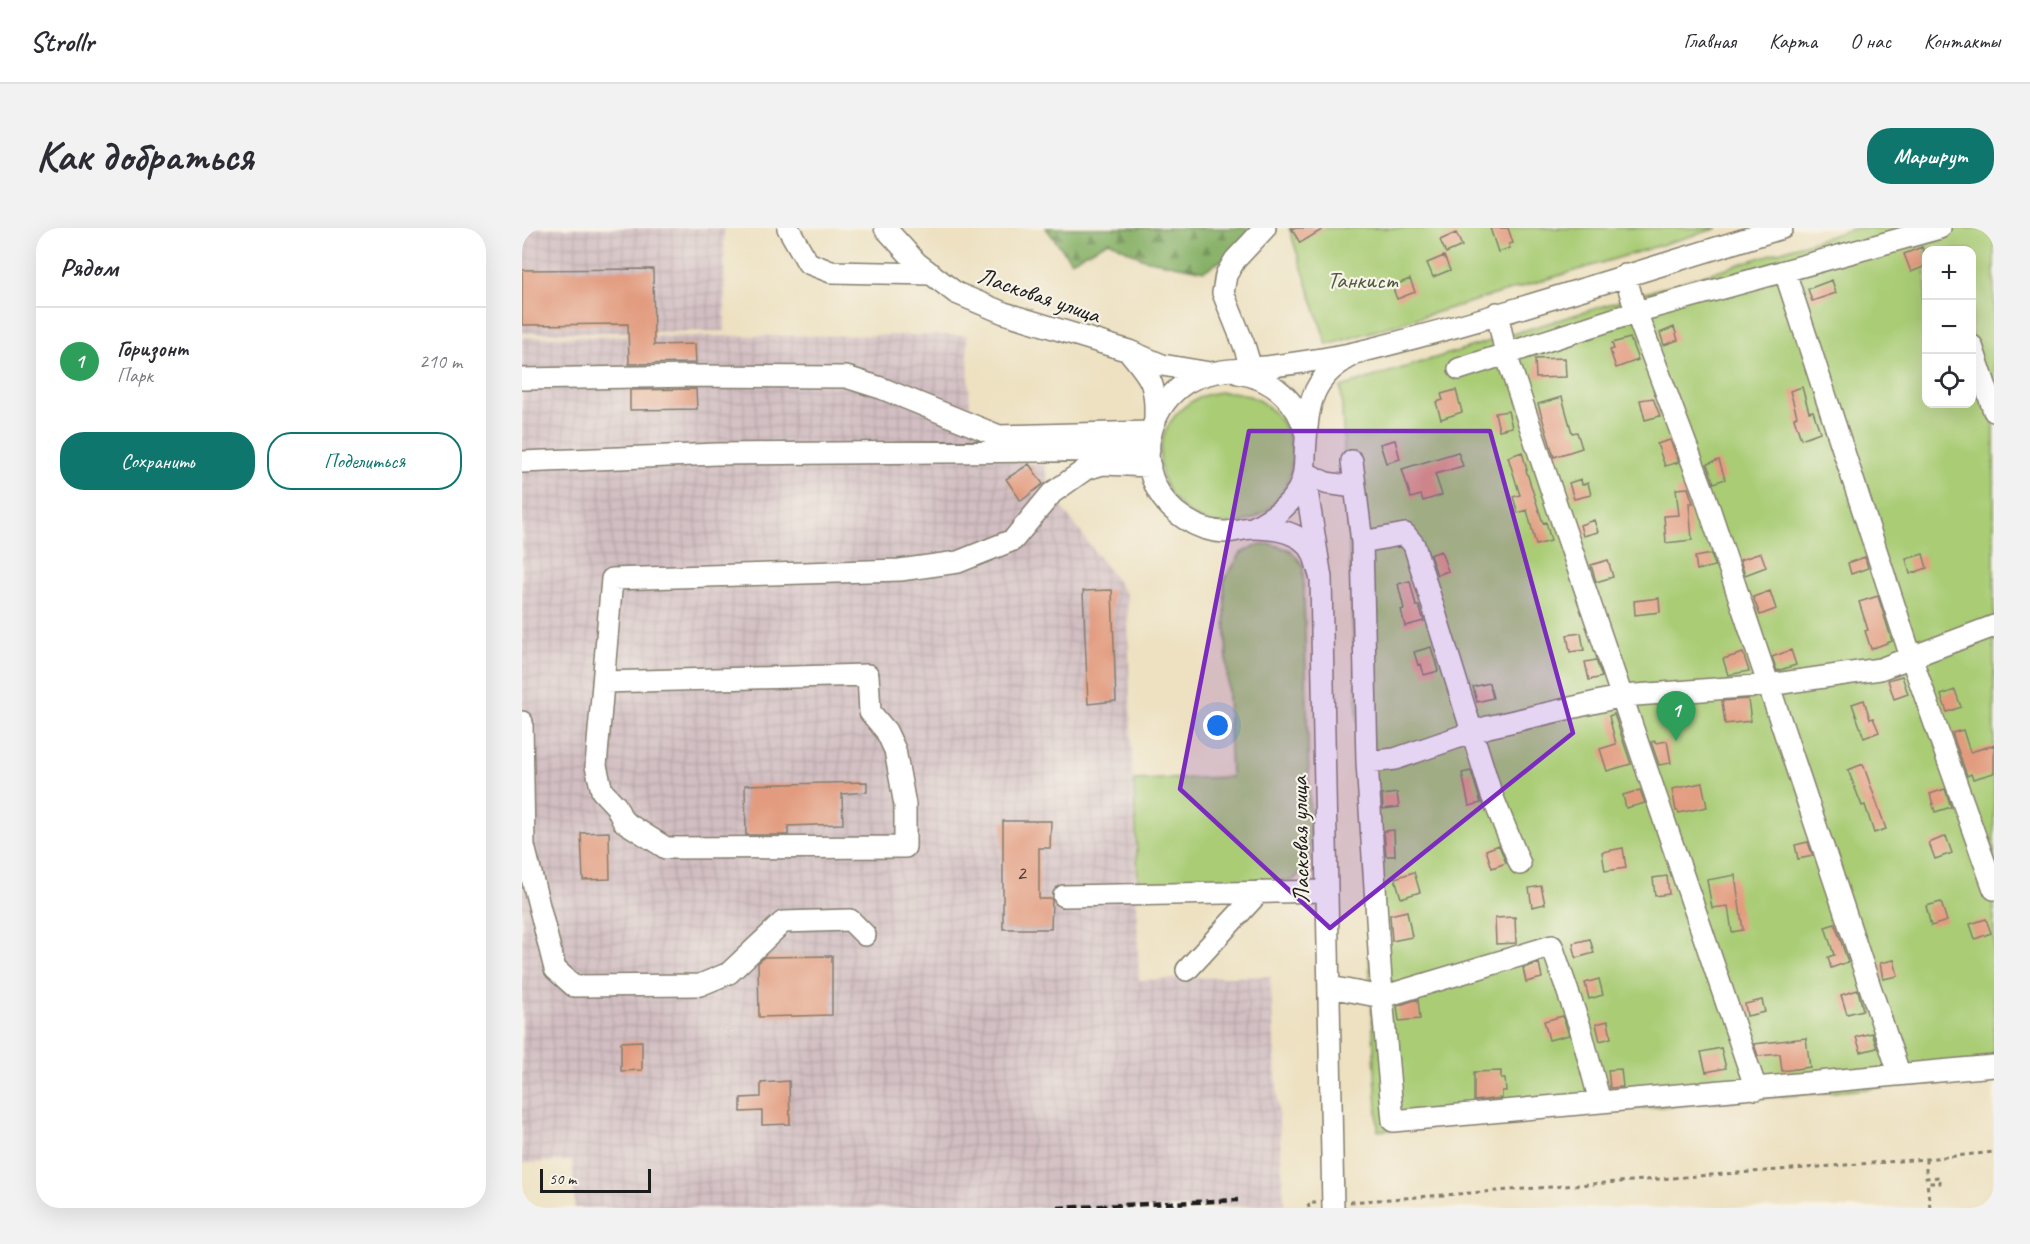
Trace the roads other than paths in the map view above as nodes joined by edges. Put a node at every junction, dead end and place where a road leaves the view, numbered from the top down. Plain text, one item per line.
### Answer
1 (788, 228) edge
2 (885, 228) edge
3 (1265, 228) edge
4 (1782, 228) edge
5 (1935, 235) edge
6 (1785, 272) junction
7 (932, 274) junction
8 (1625, 275) junction
9 (1636, 312) junction
10 (1497, 313) junction
11 (1129, 351) junction
12 (1361, 351) junction
13 (1506, 354) junction
14 (1974, 354) edge
15 (1251, 369) junction
16 (1460, 369) dead end
17 (1219, 372) junction
18 (522, 379) edge
19 (1994, 411) edge
20 (1306, 438) junction
21 (1151, 441) junction
22 (1352, 461) dead end
23 (522, 462) edge
24 (1305, 472) junction
25 (1355, 489) junction
26 (1252, 528) junction
27 (1362, 542) junction
28 (1321, 578) junction
29 (1994, 626) edge
30 (1911, 657) junction
31 (603, 682) junction
32 (1768, 685) junction
33 (1623, 696) junction
34 (522, 722) edge
35 (1472, 733) junction
36 (1367, 762) junction
37 (523, 846) edge
38 (1520, 864) dead end
39 (1994, 889) edge
40 (1326, 891) junction
41 (1259, 892) junction
42 (1064, 896) dead end
43 (865, 936) dead end
44 (1187, 969) dead end
45 (1330, 987) junction
46 (1382, 997) junction
47 (1994, 1066) edge
48 (1899, 1073) junction
49 (1756, 1089) junction
50 (1600, 1102) junction
51 (1333, 1206) edge

1 - 7 street
2 - 7 street, Ласковая улица
3 - 15 street
4 - 8 street
5 - 6 street
6 - 9 street
6 - 30 street
7 - 11 street, Ласковая улица
8 - 9 street
8 - 10 street
9 - 13 street
9 - 32 street
10 - 12 street
10 - 13 street
11 - 17 street, Ласковая улица
11 - 21 street
12 - 15 street
12 - 20 street
13 - 16 street
13 - 33 street
14 - 19 street
15 - 17 street
17 - 20 street
17 - 21 street
18 - 21 street
20 - 24 street
21 - 23 street
21 - 26 street
21 - 31 street
22 - 25 street
24 - 25 street
24 - 26 street
24 - 28 street, Ласковая улица
25 - 27 street
26 - 28 street
27 - 35 street
27 - 36 street
28 - 40 street, Ласковая улица
29 - 30 street
30 - 32 street
30 - 39 street
31 - 31 street
32 - 33 street
32 - 48 street
33 - 35 street
33 - 49 street
34 - 37 street
35 - 36 street
35 - 38 street
36 - 46 street
37 - 43 street
40 - 41 street
40 - 45 street, Ласковая улица
41 - 42 street
41 - 44 street
45 - 46 street
45 - 51 street, Ласковая улица
46 - 50 street
46 - 50 street
47 - 48 street
48 - 49 street
49 - 50 street

